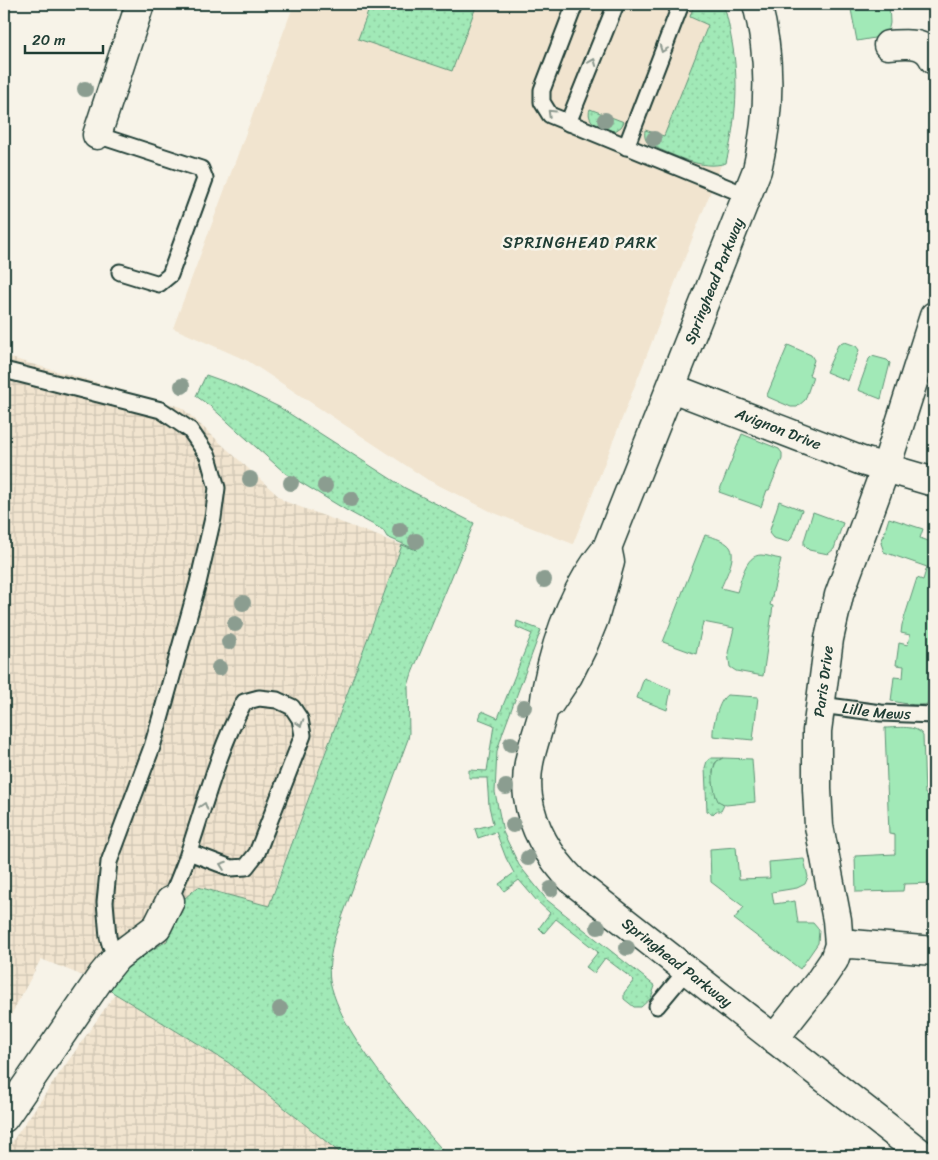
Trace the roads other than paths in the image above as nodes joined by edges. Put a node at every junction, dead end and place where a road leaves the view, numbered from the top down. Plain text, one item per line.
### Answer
1 (140, 4) edge
2 (576, 4) edge
3 (616, 4) edge
4 (681, 4) edge
5 (757, 4) edge
6 (888, 44) dead end
7 (934, 60) edge
8 (568, 123) junction
9 (97, 134) joint
10 (626, 147) junction
11 (748, 196) junction
12 (120, 272) dead end
13 (934, 316) edge
14 (4, 370) edge
15 (672, 388) junction
16 (886, 467) junction
17 (934, 482) edge
18 (821, 705) junction
19 (934, 715) edge
20 (189, 852) junction
21 (170, 901) joint
22 (839, 945) junction
23 (934, 951) edge
24 (117, 957) junction
25 (687, 970) junction
26 (657, 1006) dead end
27 (774, 1039) junction
28 (4, 1118) edge
29 (924, 1156) edge

1 - 9 street
8 -> 2 lane
8 -> 3 lane
4 -> 10 lane
5 - 11 street, Springhead Parkway
6 - 7 street
8 - 10 lane
9 - 12 lane
10 - 11 lane
11 - 15 street, Springhead Parkway
13 - 16 street, Paris Drive
14 - 24 lane
15 - 16 street, Avignon Drive
15 - 25 street, Springhead Parkway
16 - 17 street, Avignon Drive
16 - 18 street, Paris Drive
18 - 19 lane, Lille Mews
18 - 22 street, Paris Drive
20 -> 20 lane
20 - 21 lane
21 - 24 street
22 - 23 street
22 - 27 street, Paris Drive
24 - 28 street
25 - 26 lane
25 - 27 street, Springhead Parkway
27 - 29 street, Springhead Parkway

